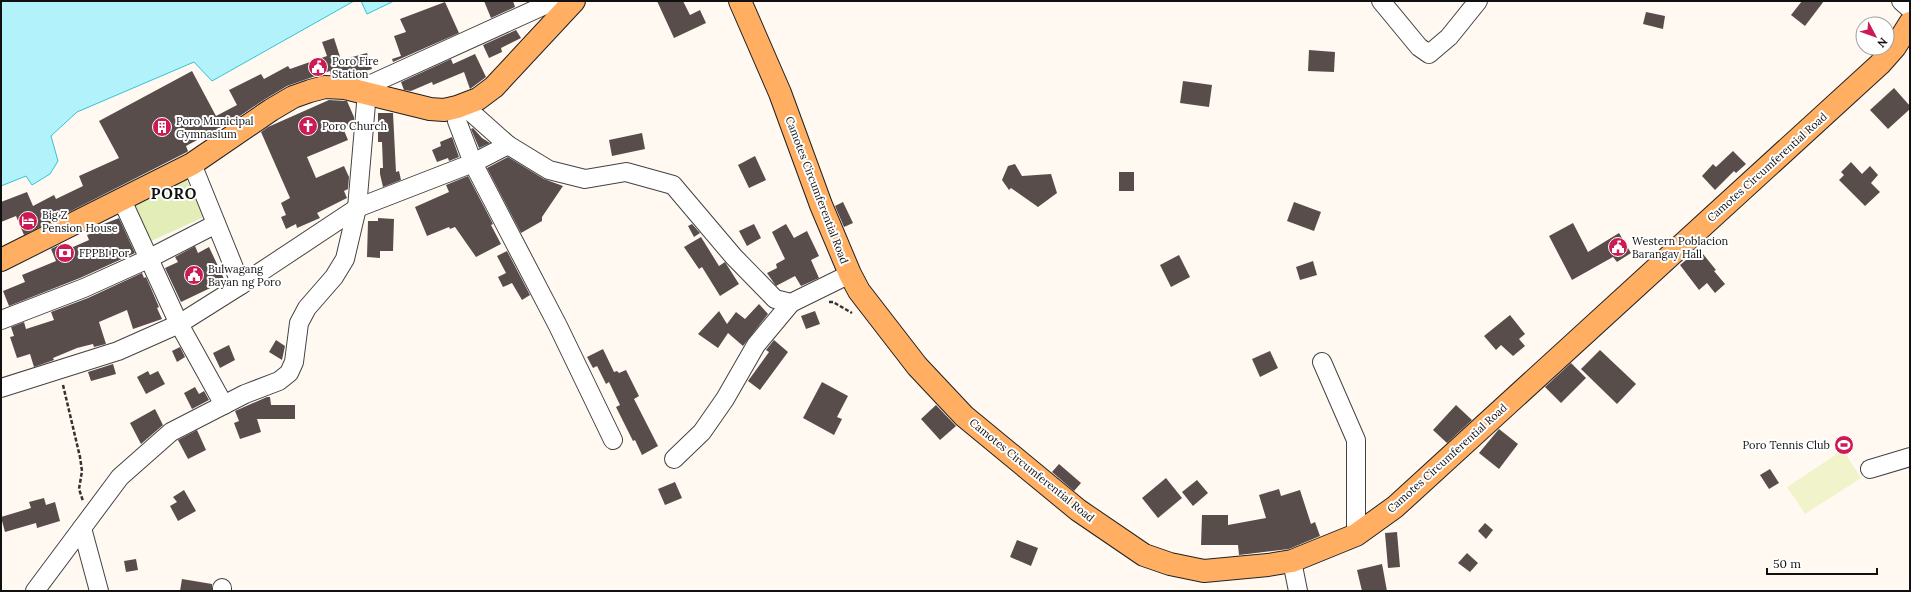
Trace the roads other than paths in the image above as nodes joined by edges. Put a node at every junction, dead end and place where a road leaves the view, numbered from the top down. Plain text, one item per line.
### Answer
1 (554, 1) edge
2 (574, 1) edge
3 (740, 1) edge
4 (1381, 1) edge
5 (1478, 1) edge
6 (1901, 1) edge
7 (1909, 22) edge
8 (362, 91) junction
9 (460, 106) junction
10 (508, 145) junction
11 (473, 163) junction
12 (192, 164) junction
13 (121, 198) junction
14 (357, 208) junction
15 (216, 224) junction
16 (148, 259) junction
17 (1, 260) edge
18 (850, 274) junction
19 (241, 285) junction
20 (791, 303) junction
21 (1, 320) edge
22 (179, 324) junction
23 (1322, 362) dead end
24 (1, 388) edge
25 (224, 405) junction
26 (614, 440) dead end
27 (1910, 457) edge
28 (674, 459) dead end
29 (1870, 469) dead end
30 (85, 523) junction
31 (1356, 535) junction
32 (1292, 561) junction
33 (35, 591) edge
34 (99, 591) edge
35 (1298, 591) edge

1 - 8 street
2 - 9 main road
3 - 18 main road, Camotes Circumferential Road
4 - 5 street
6 - 7 street
7 - 31 main road, Camotes Circumferential Road
8 - 9 main road
8 - 12 main road
8 - 14 street
9 - 10 street
9 - 11 street
10 - 11 street
10 - 20 street
11 - 14 street
11 - 26 street
12 - 13 main road
12 - 15 street
13 - 16 street
13 - 17 main road
14 - 19 street
14 - 25 street
15 - 16 street
15 - 19 street
16 - 21 street
16 - 22 street
18 - 20 street
18 - 32 main road, Camotes Circumferential Road
19 - 22 street
20 - 28 street
22 - 24 street
22 - 25 street
23 - 31 street
25 - 30 street
27 - 29 street
30 - 33 street
30 - 34 street
31 - 32 main road, Camotes Circumferential Road
32 - 35 street

